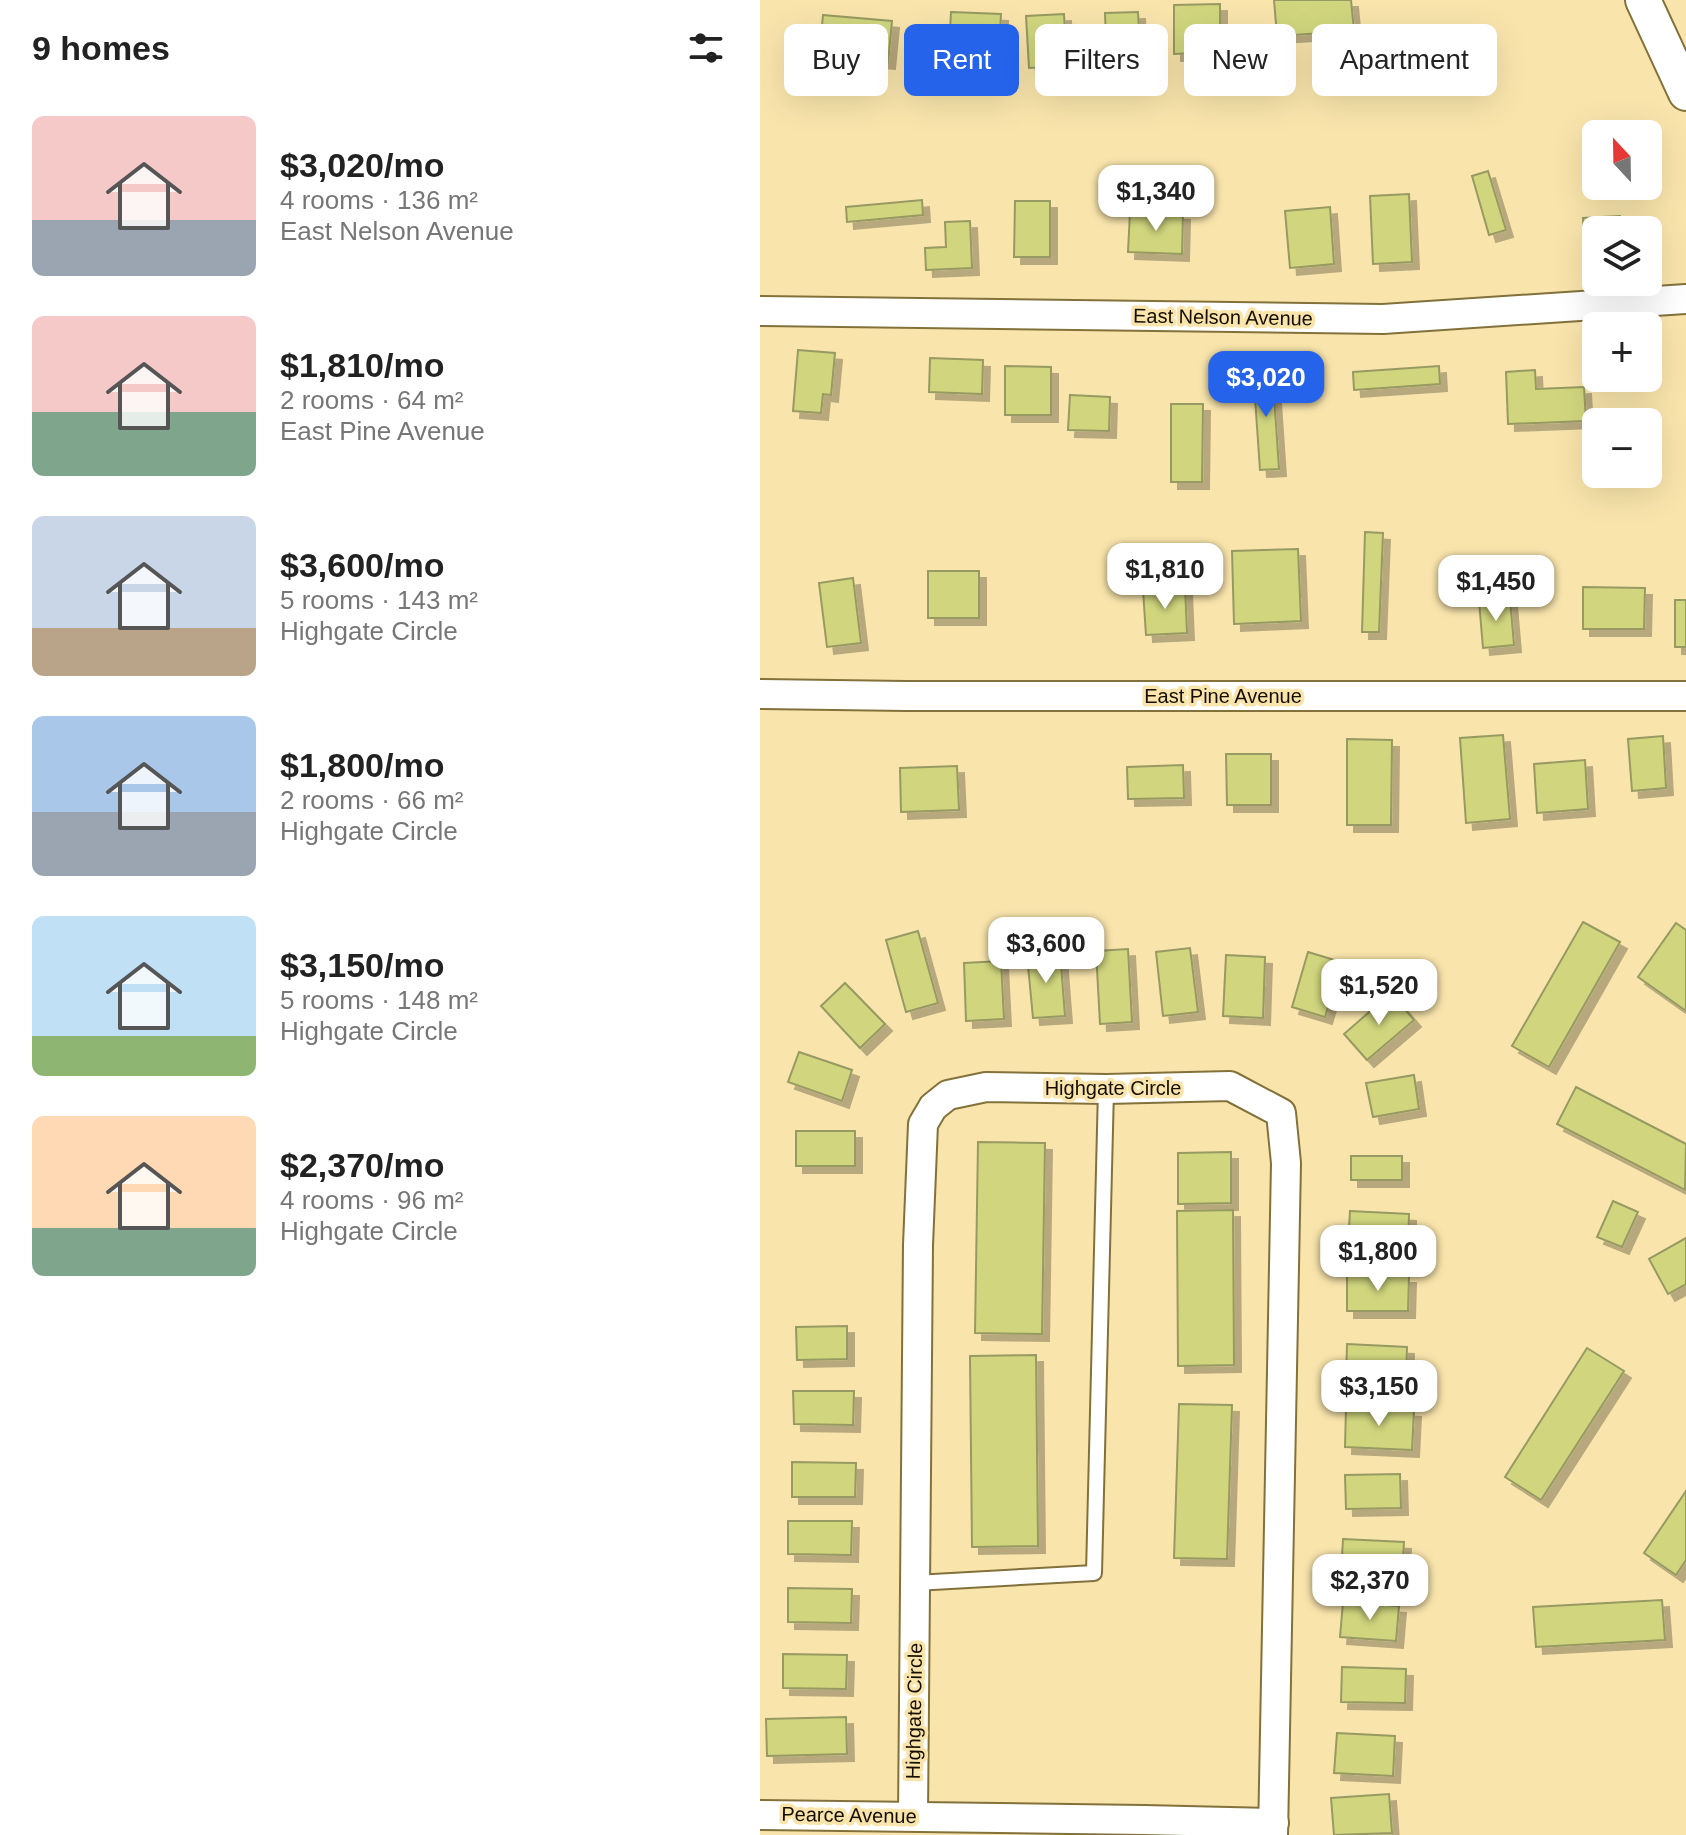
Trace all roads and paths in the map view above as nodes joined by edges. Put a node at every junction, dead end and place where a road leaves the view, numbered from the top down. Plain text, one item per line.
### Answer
1 (1643, 0) edge
2 (1686, 93) edge
3 (1686, 299) edge
4 (760, 311) edge
5 (760, 694) edge
6 (1686, 696) edge
7 (1106, 1089) junction
8 (915, 1583) junction
9 (760, 1815) edge
10 (913, 1816) junction
11 (1274, 1829) edge

1 - 2 street
3 - 4 street, East Nelson Avenue
5 - 6 street, East Pine Avenue
7 - 8 street, Highgate Circle
7 - 8 lane
7 - 11 street, Highgate Circle
8 - 10 street, Highgate Circle
9 - 10 street, Pearce Avenue
10 - 11 street, Pearce Avenue

